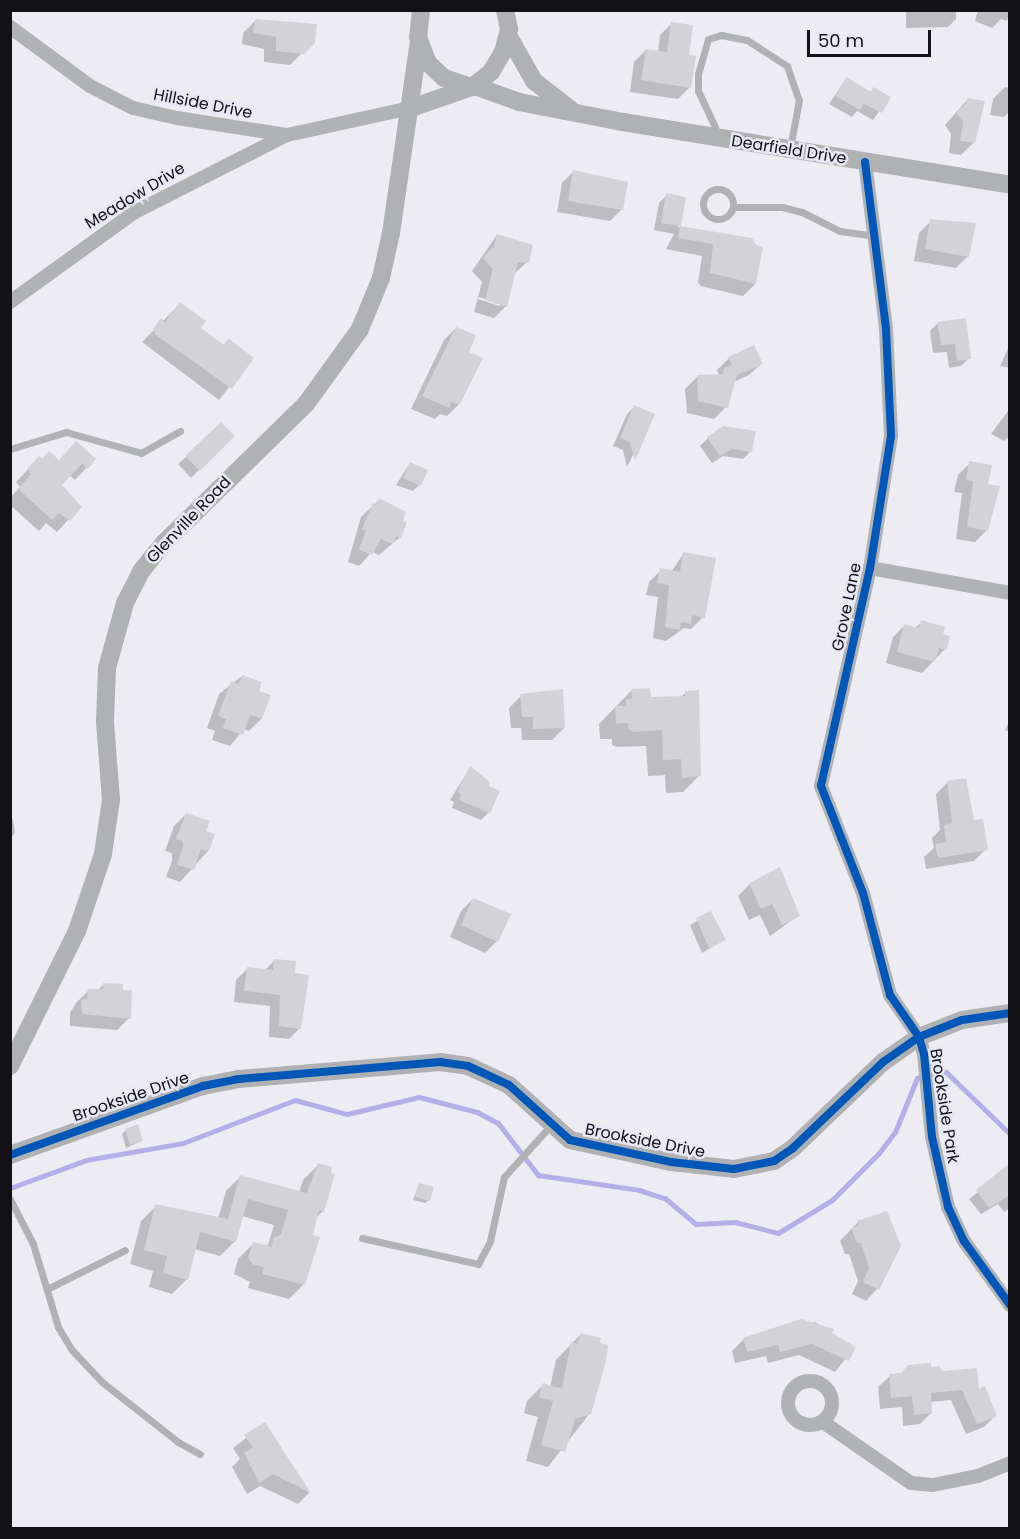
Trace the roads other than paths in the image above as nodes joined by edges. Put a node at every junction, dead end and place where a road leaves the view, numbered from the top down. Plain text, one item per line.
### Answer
1 (406, 10) edge
2 (421, 10) edge
3 (506, 11) edge
4 (10, 27) edge
5 (418, 37) junction
6 (508, 37) junction
7 (473, 86) junction
8 (411, 108) junction
9 (570, 109) junction
10 (286, 135) junction
11 (714, 137) junction
12 (790, 150) junction
13 (865, 162) junction
14 (1010, 185) edge
15 (733, 207) junction
16 (875, 236) junction
17 (10, 302) edge
18 (180, 431) dead end
19 (10, 449) edge
20 (870, 568) junction
21 (1010, 593) edge
22 (1010, 1013) edge
23 (922, 1046) junction
24 (10, 1066) edge
25 (551, 1125) junction
26 (10, 1155) edge
27 (11, 1200) edge
28 (362, 1238) dead end
29 (125, 1250) dead end
30 (47, 1289) junction
31 (1010, 1305) edge
32 (823, 1422) dead end
33 (200, 1454) dead end
34 (1010, 1463) edge

1 - 5 main road, Dearfield Drive
2 - 5 main road, Glenville Road
3 - 6 main road
4 - 10 street, Hillside Drive
5 - 7 main road, Dearfield Drive
5 - 8 main road, Glenville Road
6 - 7 main road
6 - 9 main road, Dearfield Drive
7 - 8 main road
7 - 9 main road, Dearfield Drive
8 - 10 street, Hillside Drive
8 - 24 main road, Glenville Road
9 - 11 main road, Dearfield Drive
10 - 17 street, Meadow Drive
11 - 12 main road, Dearfield Drive
11 - 12 lane
12 - 13 main road, Dearfield Drive
13 - 14 main road, Dearfield Drive
13 - 16 street, Grove Lane
15 - 15 lane
15 - 16 lane
16 - 20 street, Grove Lane
18 - 19 lane
20 - 21 street
20 - 23 street, Grove Lane
22 - 23 main road, Brookside Drive
23 - 25 main road, Brookside Drive
23 - 31 street, Brookside Park
25 - 26 main road, Brookside Drive
25 - 28 lane
27 - 30 lane
29 - 30 lane
30 - 33 lane
32 - 34 street

